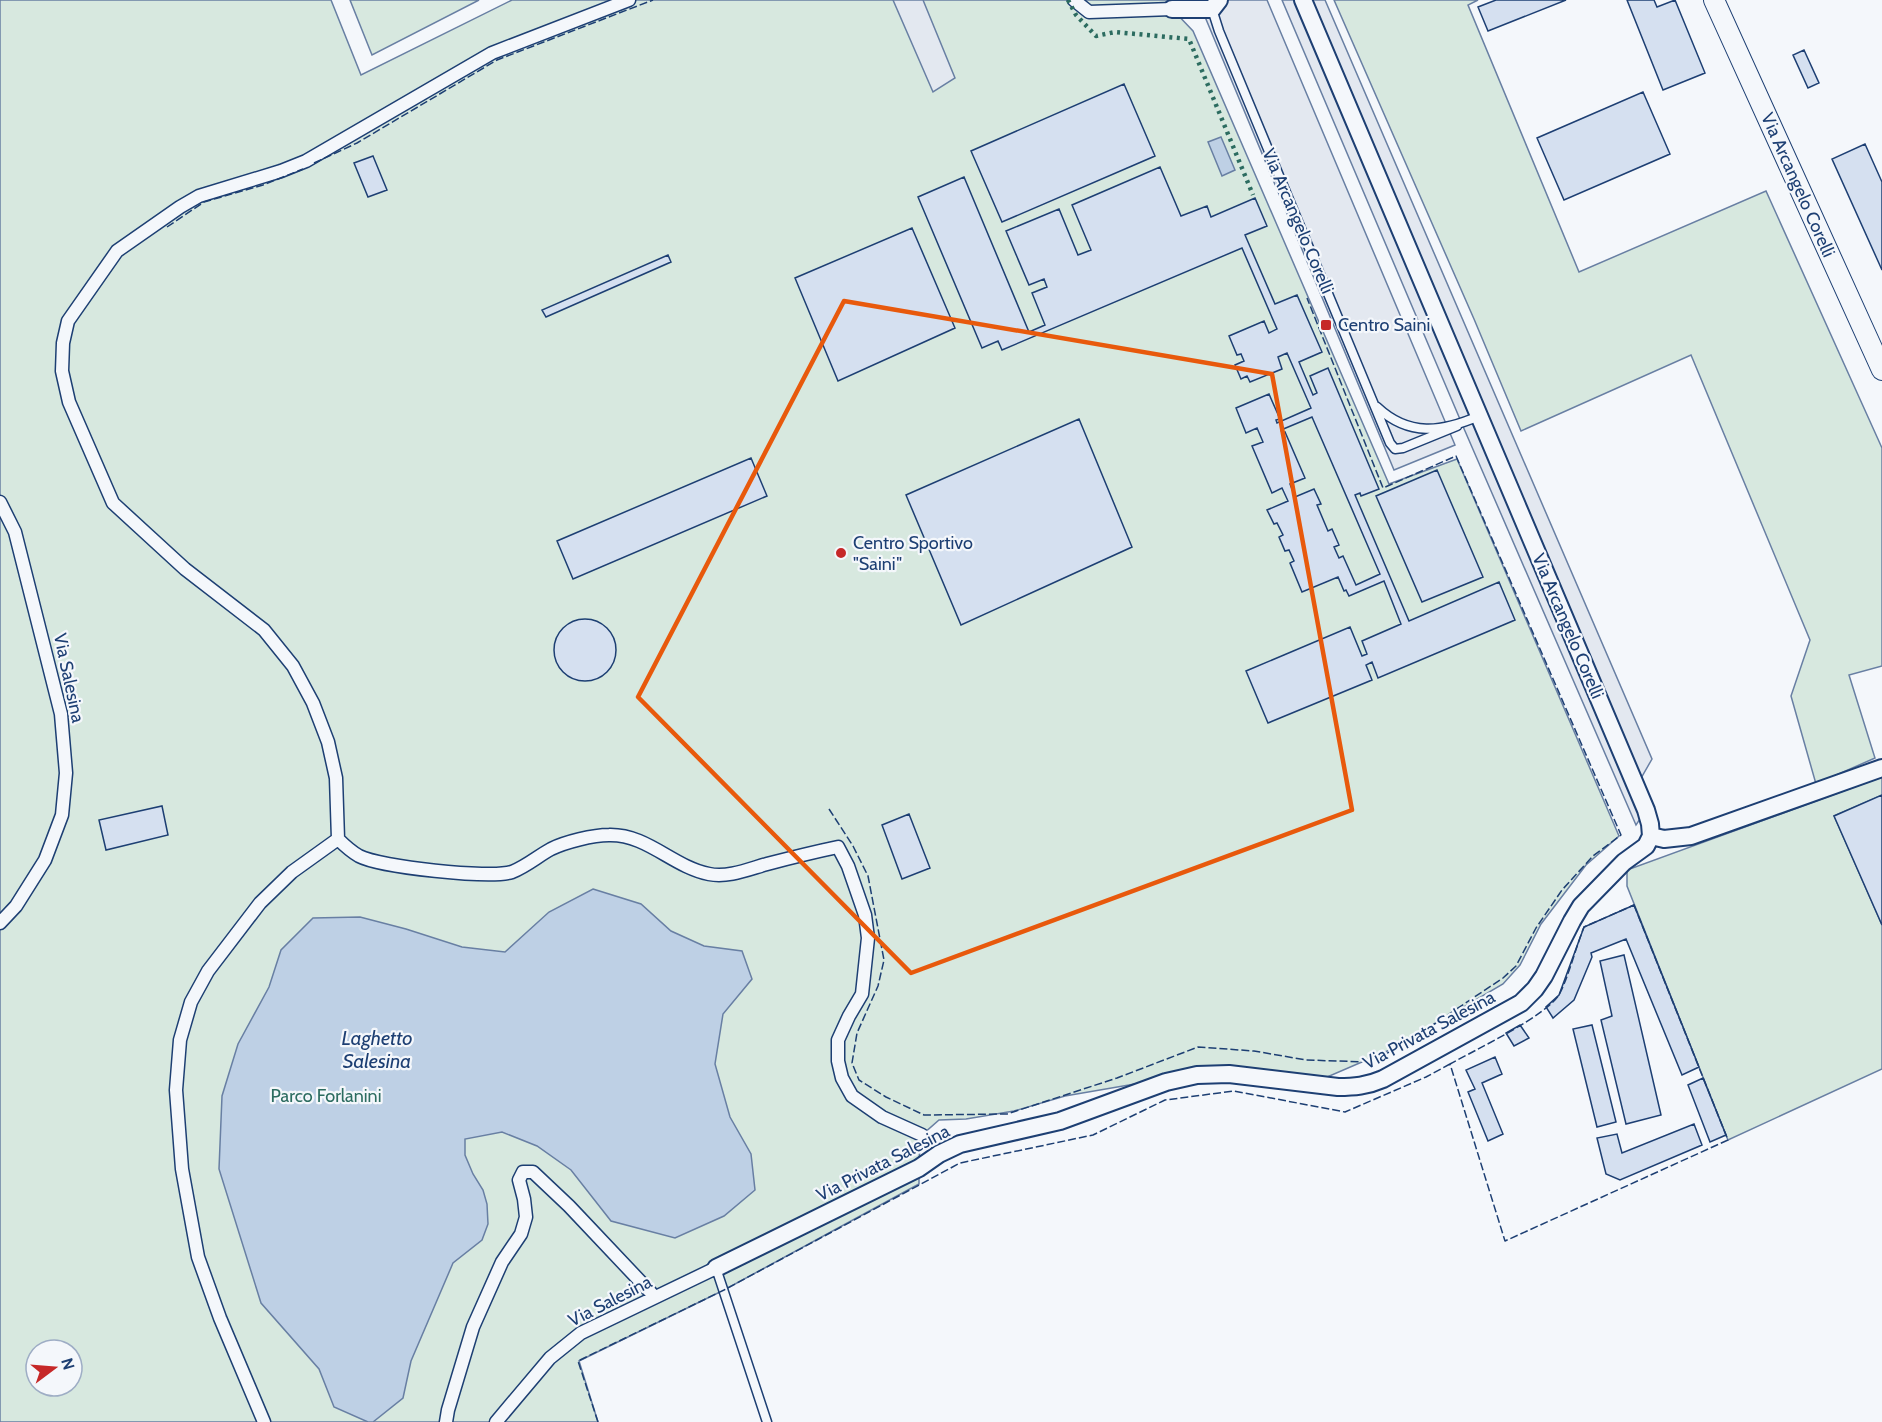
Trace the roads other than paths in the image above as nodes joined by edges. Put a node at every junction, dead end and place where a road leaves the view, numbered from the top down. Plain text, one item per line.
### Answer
1 (629, 0) edge
2 (1074, 0) edge
3 (1303, 0) edge
4 (1714, 0) edge
5 (1215, 4) edge
6 (1172, 9) joint
7 (1882, 370) edge
8 (1375, 404) junction
9 (1479, 416) junction
10 (1457, 426) junction
11 (0, 502) edge
12 (1882, 768) edge
13 (1652, 836) junction
14 (338, 839) junction
15 (0, 923) edge
16 (931, 1143) junction
17 (716, 1268) junction
18 (689, 1281) joint
19 (655, 1297) junction
20 (264, 1422) edge
21 (446, 1422) edge
22 (496, 1422) edge
23 (767, 1422) edge

1 - 14 street
2 - 6 street
3 - 9 street, Via Arcangelo Corelli
4 - 7 street, Via Arcangelo Corelli
5 - 6 street
5 - 8 lane, Via Arcangelo Corelli
8 - 10 lane, Via Arcangelo Corelli
8 - 10 lane
9 - 10 lane, Via Arcangelo Corelli
9 - 13 street, Via Arcangelo Corelli
11 - 15 street, Via Salesina
12 - 13 street
13 - 16 street, Via Privata Salesina
14 - 16 street
14 - 20 street
16 - 17 street, Via Privata Salesina
17 - 18 street, Via Privata Salesina
17 - 23 lane
18 - 19 street, Via Salesina
19 - 21 street
19 - 22 street, Via Salesina

